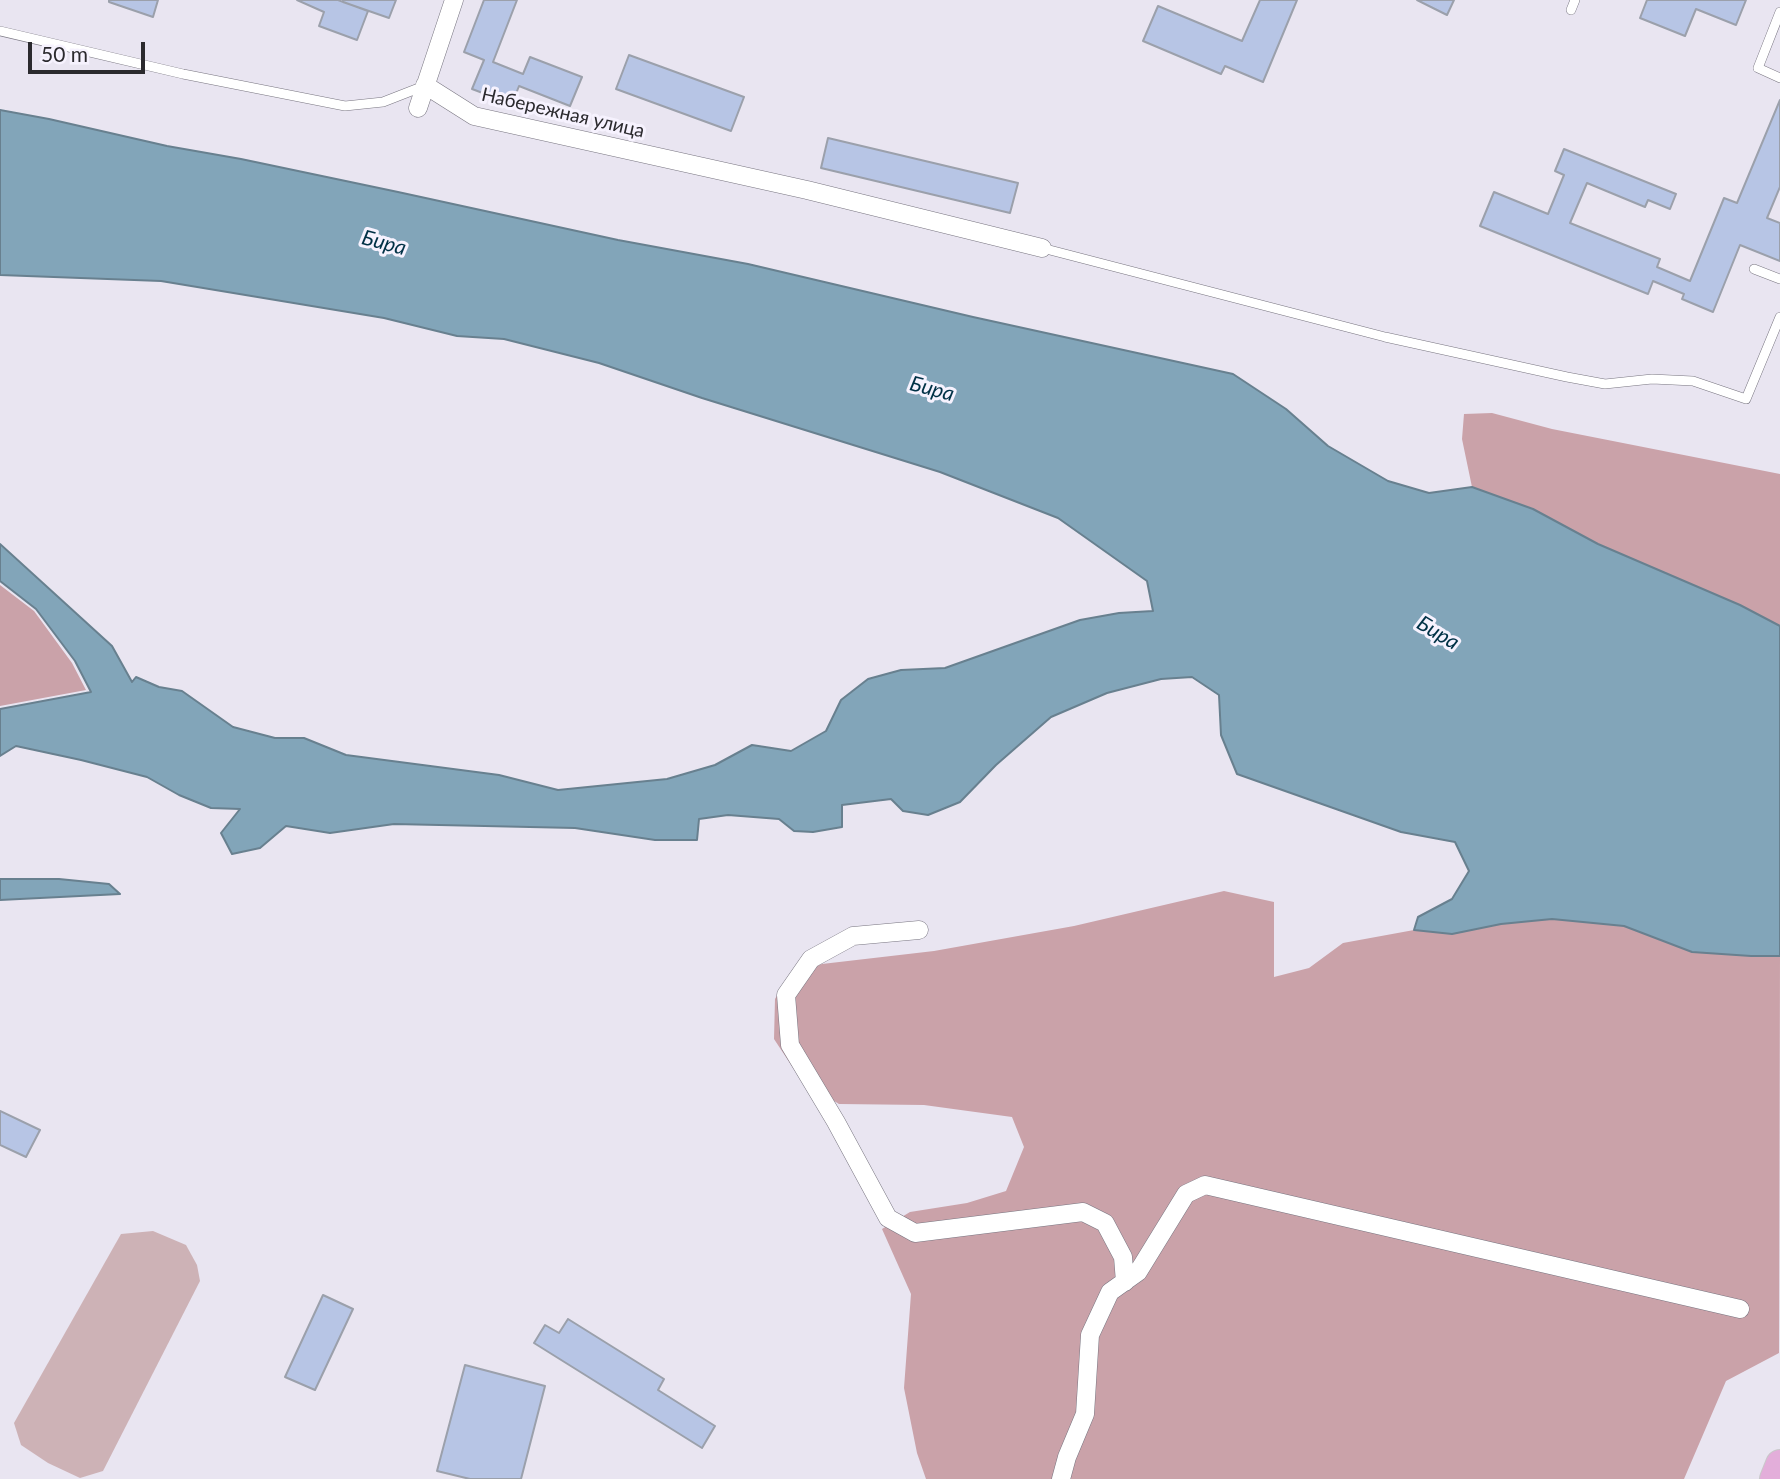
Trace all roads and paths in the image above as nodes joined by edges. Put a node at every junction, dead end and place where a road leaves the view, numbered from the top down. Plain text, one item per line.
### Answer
1 (454, 0) edge
2 (1575, 0) edge
3 (1571, 10) dead end
4 (1780, 12) edge
5 (0, 31) edge
6 (1780, 78) edge
7 (425, 85) junction
8 (418, 108) dead end
9 (1042, 248) joint
10 (1754, 269) dead end
11 (1780, 279) edge
12 (1780, 317) edge
13 (919, 930) dead end
14 (1125, 1282) junction
15 (1740, 1309) dead end
16 (1780, 1464) edge
17 (1061, 1479) edge
18 (1774, 1479) edge

1 - 7 street
2 - 3 lane
4 - 6 lane
5 - 7 lane
7 - 8 street
7 - 9 street, Набережная улица
9 - 12 lane
10 - 11 lane
13 - 14 street
14 - 15 street
14 - 17 street
16 - 18 main road

